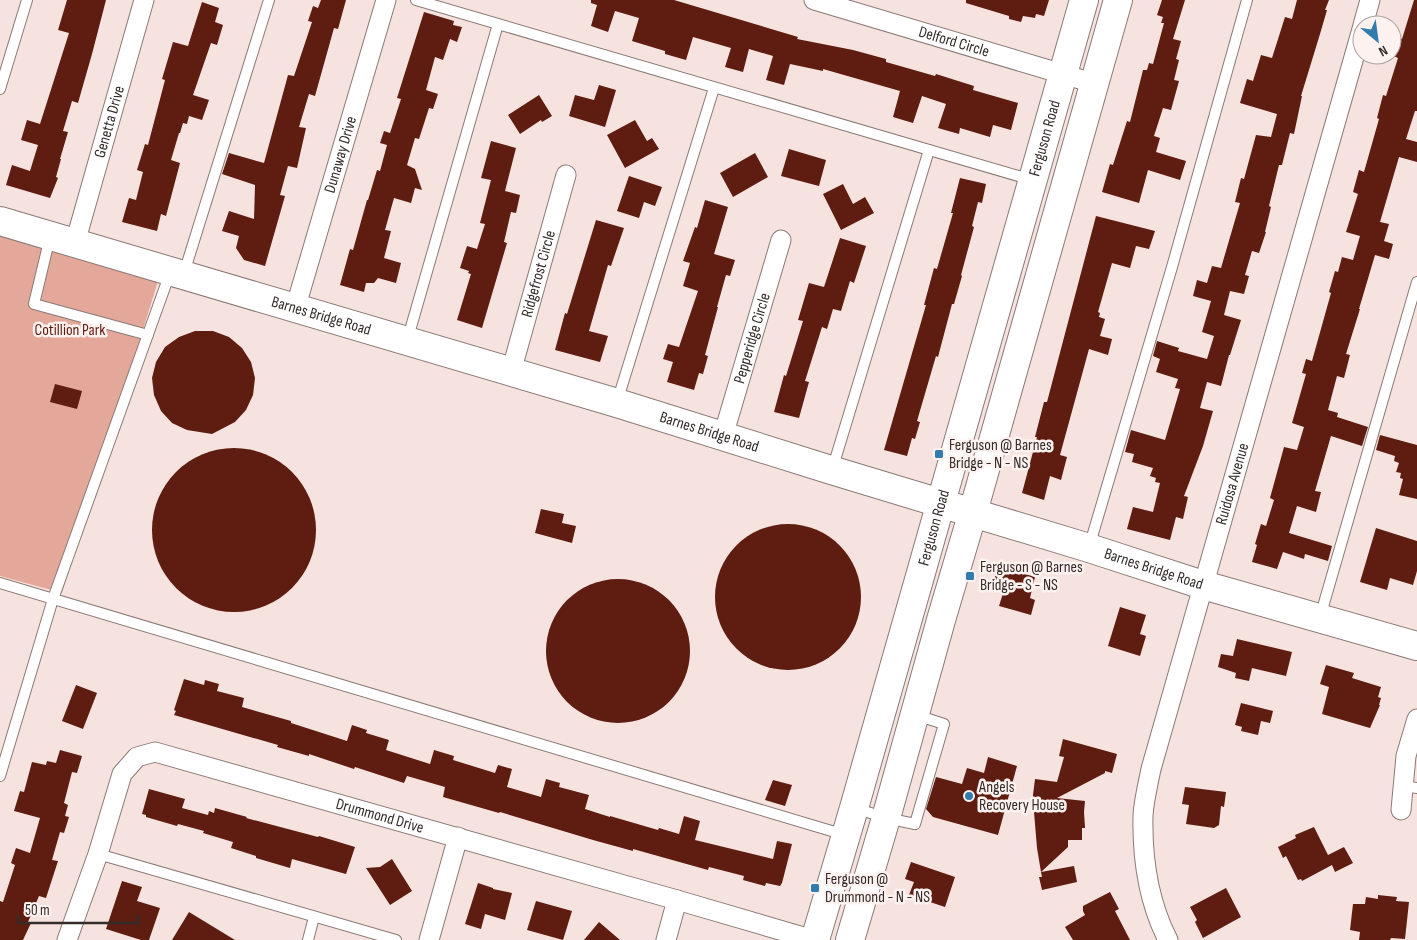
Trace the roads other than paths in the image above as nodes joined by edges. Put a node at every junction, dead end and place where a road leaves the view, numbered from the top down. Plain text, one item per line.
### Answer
1 (27, 0) edge
2 (144, 0) edge
3 (269, 0) edge
4 (386, 0) edge
5 (416, 0) edge
6 (814, 0) edge
7 (1084, 0) edge
8 (1118, 0) edge
9 (1247, 0) edge
10 (1370, 0) edge
11 (1366, 15) edge
12 (498, 24) junction
13 (1352, 64) edge
14 (1063, 73) junction
15 (1093, 83) junction
16 (714, 88) junction
17 (0, 89) edge
18 (929, 150) junction
19 (566, 175) dead end
20 (1033, 180) junction
21 (0, 221) edge
22 (62, 239) junction
23 (782, 240) dead end
24 (177, 273) junction
25 (1417, 282) edge
26 (295, 309) junction
27 (148, 335) junction
28 (407, 341) junction
29 (511, 372) junction
30 (617, 403) junction
31 (723, 436) junction
32 (832, 470) junction
33 (942, 503) junction
34 (973, 512) junction
35 (1089, 548) junction
36 (0, 583) edge
37 (1203, 585) junction
38 (53, 599) junction
39 (1320, 618) junction
40 (1417, 646) edge
41 (1417, 719) edge
42 (0, 776) edge
43 (1410, 787) edge
44 (854, 808) junction
45 (1402, 810) dead end
46 (886, 818) junction
47 (846, 835) junction
48 (458, 837) junction
49 (98, 854) junction
50 (677, 900) junction
51 (314, 917) junction
52 (787, 936) edge
53 (66, 940) edge
54 (308, 940) edge
55 (396, 940) edge
56 (429, 940) edge
57 (666, 940) edge
58 (814, 940) edge
59 (850, 940) edge
60 (1168, 940) edge

1 - 17 lane
2 - 22 street, Genetta Drive
3 - 24 lane
4 - 26 street, Dunaway Drive
5 - 12 lane
6 - 14 street, Delford Circle
7 - 14 main road, Ferguson Road
8 - 15 main road, Ferguson Road
9 - 35 lane
10 - 11 street
12 - 16 lane
12 - 28 lane
13 - 37 street, Ruidosa Avenue
14 - 15 street, Delford Circle
14 - 20 main road, Ferguson Road
15 - 34 main road, Ferguson Road
16 - 18 lane
16 - 30 lane
18 - 20 lane
18 - 32 lane
19 - 29 street, Ridgefrost Circle
20 - 33 main road, Ferguson Road
21 - 22 main road, Barnes Bridge Road
22 - 24 main road, Barnes Bridge Road
22 - 27 lane
23 - 31 street, Pepperidge Circle
24 - 26 main road, Barnes Bridge Road
24 - 27 lane
25 - 39 lane
26 - 28 main road, Barnes Bridge Road
27 - 38 lane
28 - 29 main road, Barnes Bridge Road
29 - 30 main road, Barnes Bridge Road
30 - 31 main road, Barnes Bridge Road
31 - 32 main road, Barnes Bridge Road
32 - 33 main road, Barnes Bridge Road
33 - 34 main road, Barnes Bridge Road
33 - 44 main road, Ferguson Road
34 - 35 main road, Barnes Bridge Road
34 - 46 main road, Ferguson Road
35 - 37 main road, Barnes Bridge Road
36 - 38 lane
37 - 39 main road, Barnes Bridge Road
37 - 60 street, Ruidosa Avenue
38 - 42 lane
38 - 47 lane
39 - 40 main road, Barnes Bridge Road
41 - 43 street
43 - 45 street
44 - 46 lane
44 - 47 main road, Ferguson Road
46 - 59 main road, Ferguson Road
47 - 58 main road, Ferguson Road
48 - 49 street, Drummond Drive
48 - 50 street, Drummond Drive
48 - 56 street
49 - 51 lane
49 - 53 street, Drummond Drive
50 - 52 street, Drummond Drive
50 - 57 street
51 - 54 lane
51 - 55 lane
52 - 58 street, Drummond Drive

